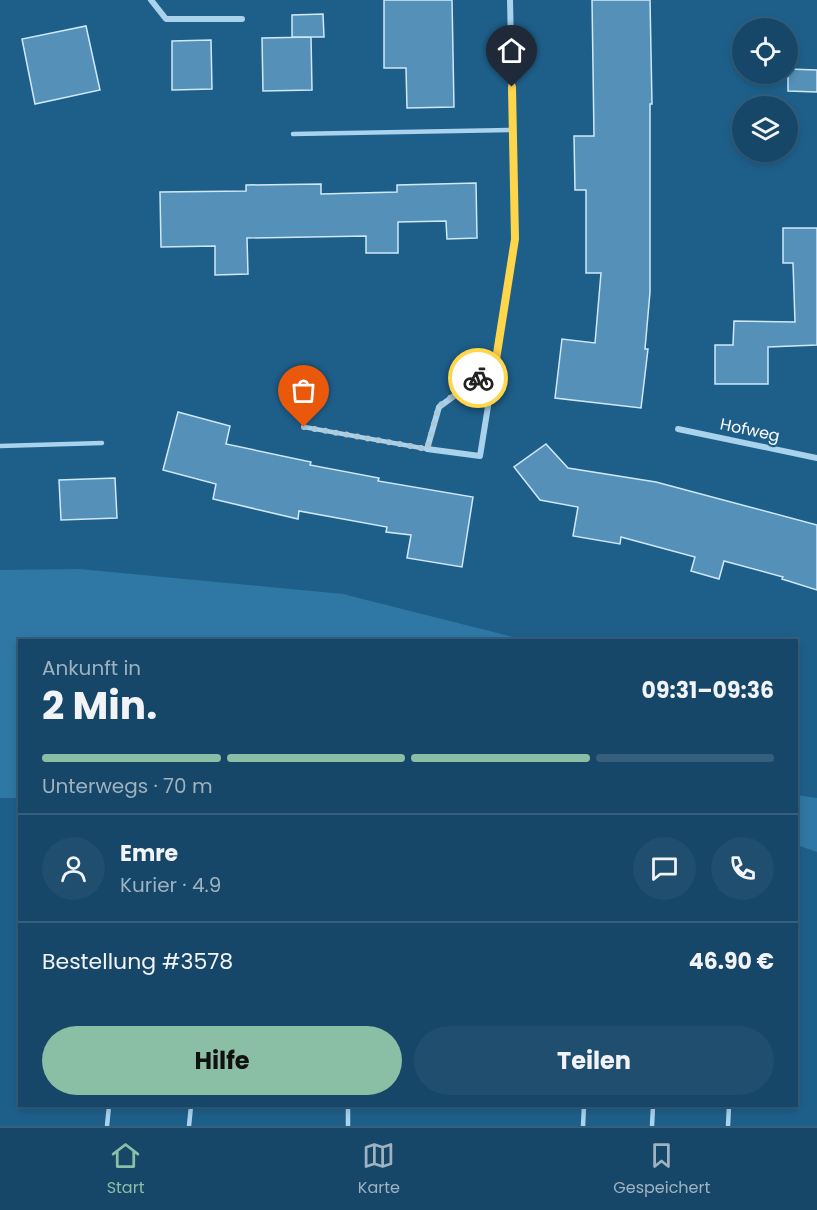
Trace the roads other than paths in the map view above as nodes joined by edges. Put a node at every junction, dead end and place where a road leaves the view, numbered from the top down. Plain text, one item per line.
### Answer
1 (151, 0) edge
2 (510, 0) edge
3 (242, 19) dead end
4 (513, 130) junction
5 (293, 134) dead end
6 (495, 366) junction
7 (304, 427) dead end
8 (678, 429) dead end
9 (102, 443) dead end
10 (0, 446) edge
11 (427, 449) junction
12 (817, 458) edge
13 (109, 1107) edge
14 (190, 1107) edge
15 (348, 1107) edge
16 (584, 1107) edge
17 (653, 1107) edge
18 (729, 1107) edge
19 (107, 1126) edge
20 (189, 1126) edge
21 (348, 1126) edge
22 (583, 1126) edge
23 (652, 1126) edge
24 (728, 1126) edge

1 - 3 street
2 - 4 street
4 - 5 lane
4 - 6 street
6 - 11 street
6 - 11 street
7 - 11 lane
8 - 12 street, Hofweg
9 - 10 lane
13 - 19 lane
14 - 20 lane
15 - 21 lane
16 - 22 lane
17 - 23 lane
18 - 24 lane

